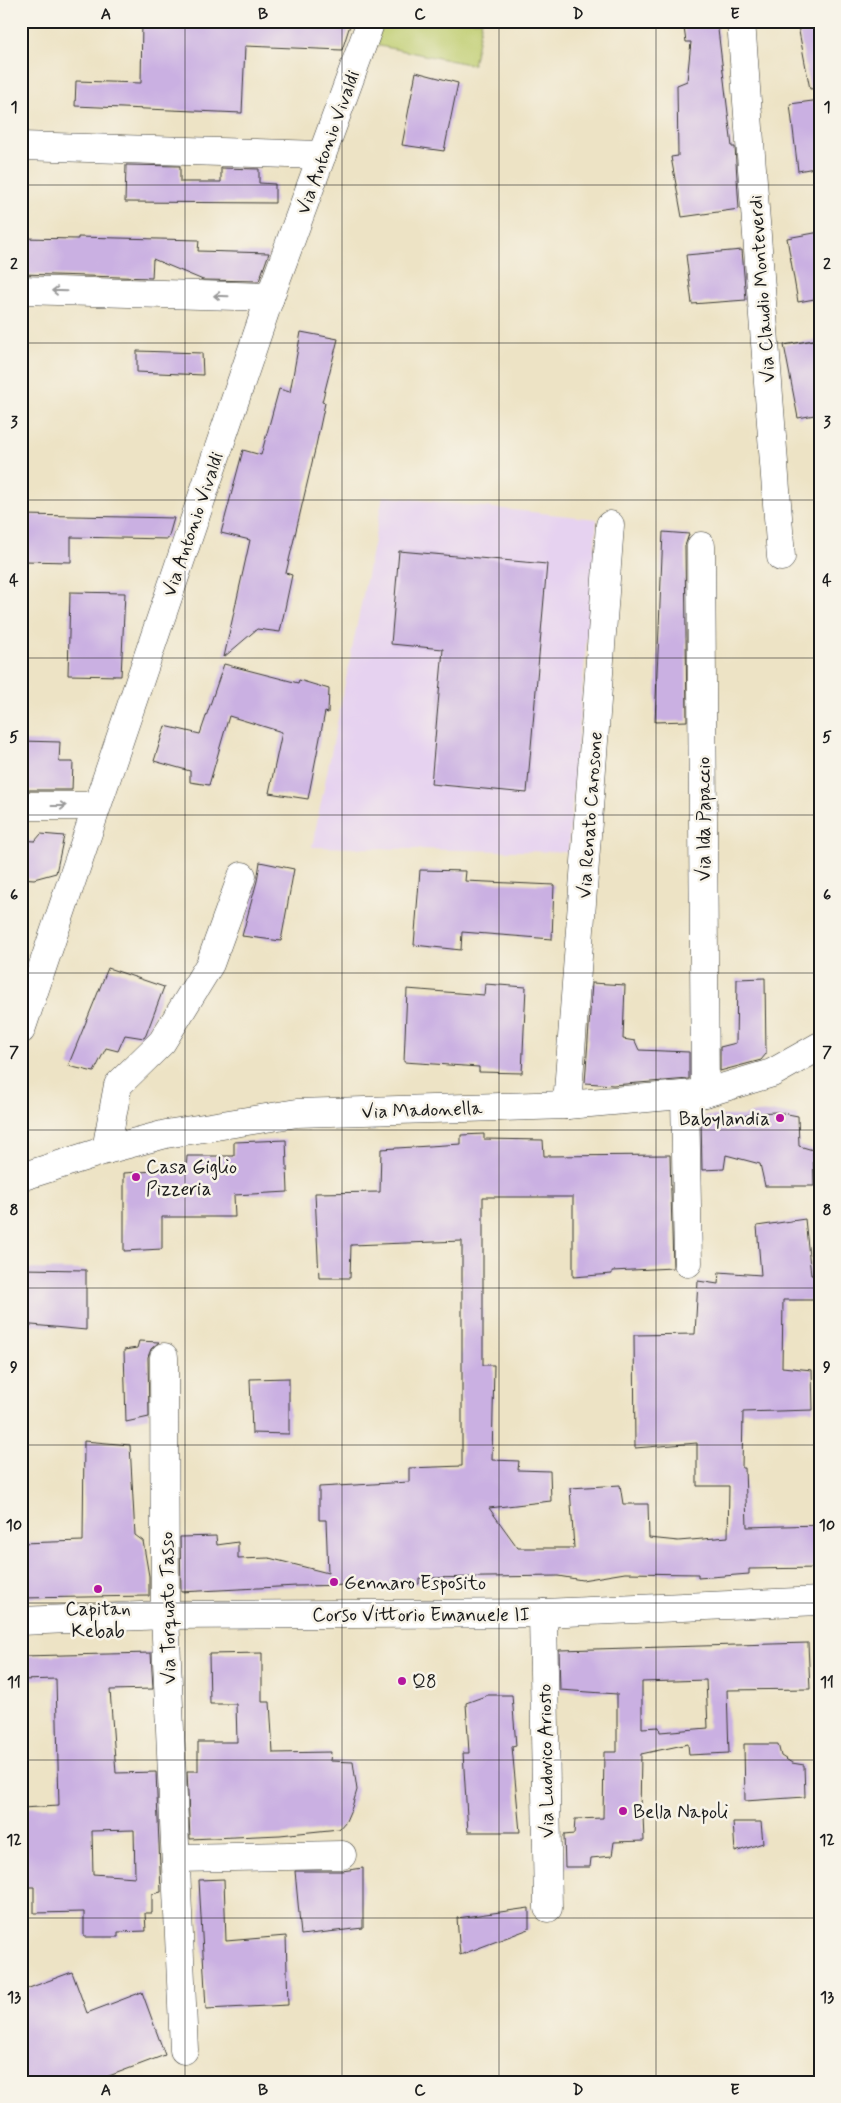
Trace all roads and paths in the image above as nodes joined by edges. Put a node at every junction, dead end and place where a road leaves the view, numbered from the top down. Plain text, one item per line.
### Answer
1 (371, 21) edge
2 (741, 21) edge
3 (21, 146) edge
4 (322, 155) junction
5 (21, 290) edge
6 (270, 297) junction
7 (610, 525) dead end
8 (701, 546) dead end
9 (782, 557) dead end
10 (21, 806) edge
11 (96, 806) junction
12 (242, 876) dead end
13 (21, 1030) edge
14 (820, 1046) edge
15 (695, 1094) junction
16 (567, 1105) junction
17 (106, 1150) junction
18 (21, 1177) edge
19 (688, 1263) dead end
20 (164, 1357) dead end
21 (820, 1601) edge
22 (543, 1613) junction
23 (165, 1615) junction
24 (21, 1621) edge
25 (342, 1855) dead end
26 (176, 1858) junction
27 (548, 1908) dead end
28 (184, 2050) dead end

1 - 4 street, Via Antonio Vivaldi
2 - 9 street, Via Claudio Monteverdi
3 - 4 street
4 - 6 street, Via Antonio Vivaldi
6 -> 5 street
6 - 11 street, Via Antonio Vivaldi
7 - 16 street, Via Renato Carosone
8 - 15 street, Via Ida Papaccio
10 -> 11 street
11 - 13 street, Via Antonio Vivaldi
12 - 17 street
14 - 15 street, Via Madonella
15 - 16 street, Via Madonella
15 - 19 street, Via Ida Papaccio
16 - 17 street, Via Madonella
17 - 18 street, Via Madonella
20 - 23 street, Via Torquato Tasso
21 - 22 street, Corso Vittorio Emanuele II
22 - 23 street, Corso Vittorio Emanuele II
22 - 27 street, Via Ludovico Ariosto
23 - 24 street, Corso Vittorio Emanuele II
23 - 26 street, Via Torquato Tasso
25 - 26 street
26 - 28 street, Via Torquato Tasso

